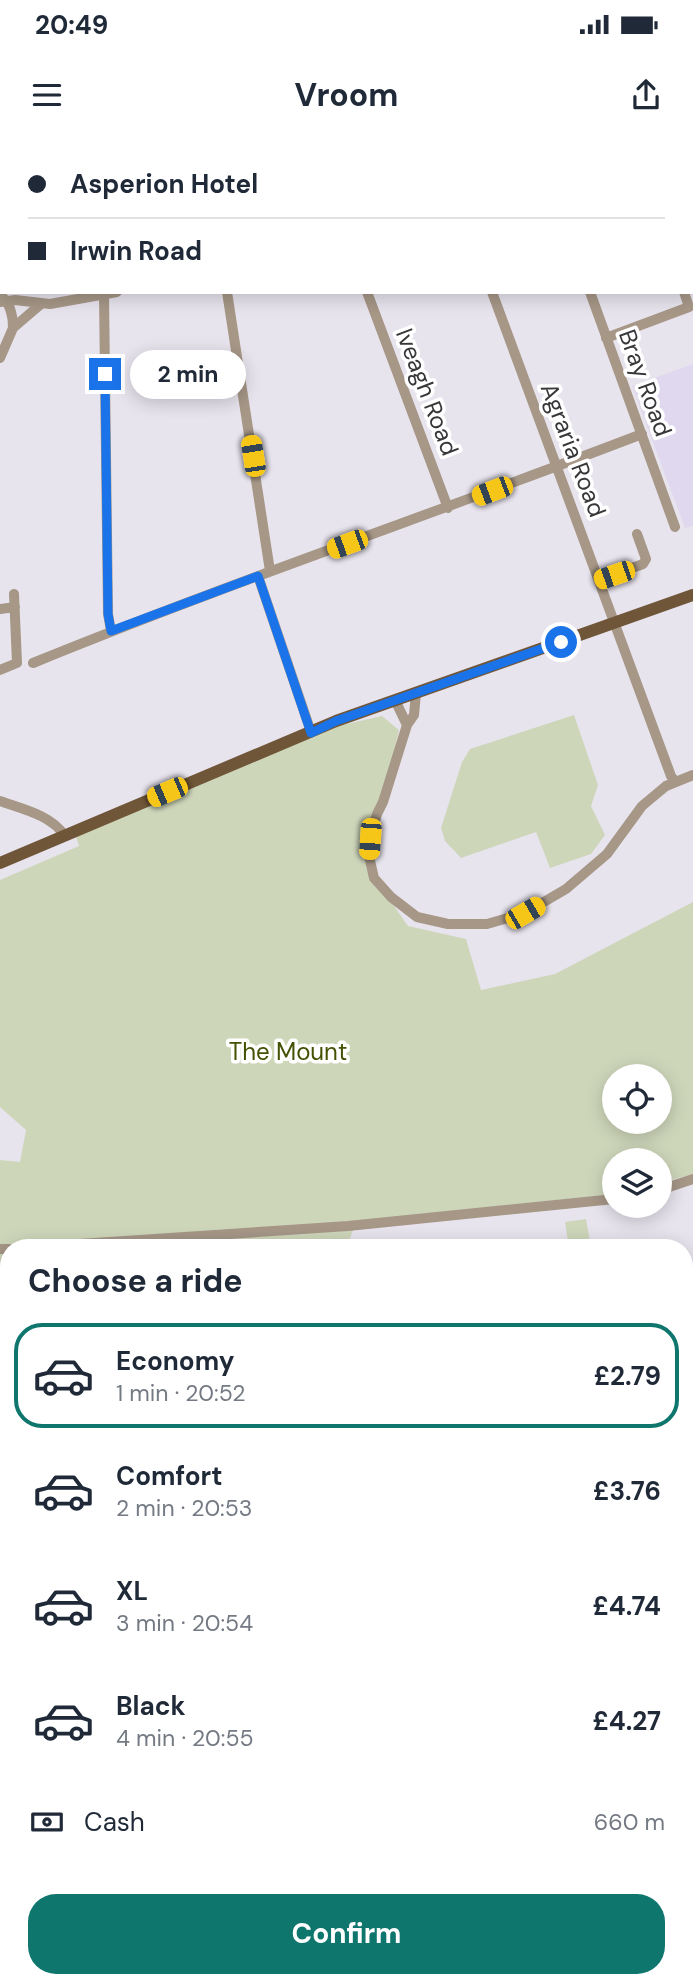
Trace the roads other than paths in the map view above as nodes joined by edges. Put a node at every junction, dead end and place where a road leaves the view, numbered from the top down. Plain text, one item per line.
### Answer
1 (108, 294) edge
2 (227, 294) edge
3 (368, 294) edge
4 (493, 294) edge
5 (591, 294) edge
6 (685, 294) edge
7 (104, 295) junction
8 (2, 299) edge
9 (41, 304) junction
10 (13, 328) junction
11 (606, 338) junction
12 (0, 358) edge
13 (642, 435) junction
14 (556, 467) junction
15 (448, 508) junction
16 (676, 527) dead end
17 (637, 534) dead end
18 (271, 571) junction
19 (258, 576) junction
20 (600, 580) junction
21 (14, 594) dead end
22 (693, 595) edge
23 (15, 607) junction
24 (0, 609) edge
25 (614, 623) junction
26 (111, 631) junction
27 (33, 663) dead end
28 (0, 670) edge
29 (416, 693) junction
30 (394, 701) junction
31 (407, 725) junction
32 (311, 733) junction
33 (693, 775) edge
34 (675, 781) junction
35 (0, 801) edge
36 (64, 835) junction
37 (0, 863) edge
38 (693, 1178) edge
39 (672, 1186) edge
40 (602, 1200) edge
41 (154, 1239) edge

1 - 7 street
2 - 18 street
3 - 15 street, Iveagh Road
4 - 14 street, Agraria Road
5 - 11 street, Bray Road
6 - 11 street
7 - 9 street
7 - 26 street
8 - 9 street
8 - 10 street
9 - 10 street
10 - 12 street
11 - 13 street, Bray Road
13 - 14 street
13 - 16 street, Bray Road
14 - 15 street
14 - 20 street, Agraria Road
15 - 18 street
17 - 20 street
18 - 19 street
19 - 26 street
19 - 32 street
20 - 25 street, Agraria Road
21 - 23 street
22 - 25 main road
23 - 24 street
23 - 28 street
25 - 29 main road
25 - 34 street, Agraria Road
26 - 27 street
29 - 30 main road
29 - 31 street
30 - 31 street
30 - 32 main road
31 - 34 street
32 - 36 main road
33 - 34 street
35 - 36 street
36 - 37 main road
38 - 39 street
40 - 41 street

